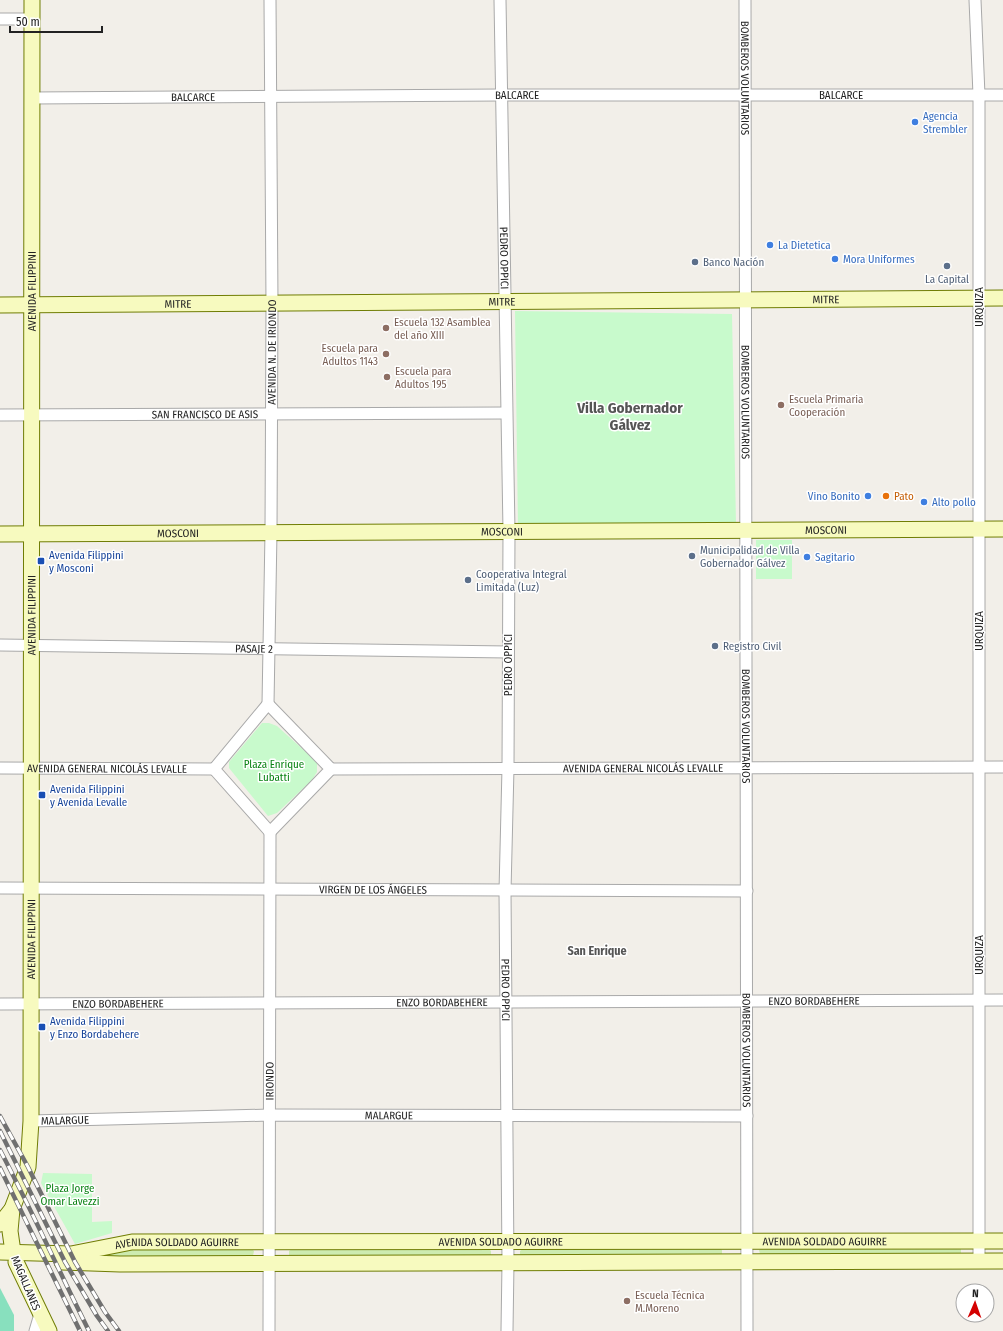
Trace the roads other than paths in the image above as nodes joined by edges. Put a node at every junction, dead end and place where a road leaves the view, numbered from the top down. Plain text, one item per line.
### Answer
1 (32, 0) edge
2 (270, 0) edge
3 (500, 0) edge
4 (745, 0) edge
5 (976, 0) edge
6 (0, 19) edge
7 (32, 20) junction
8 (501, 95) junction
9 (745, 95) junction
10 (979, 95) junction
11 (1003, 95) edge
12 (270, 97) junction
13 (32, 98) junction
14 (1003, 298) edge
15 (979, 299) junction
16 (745, 300) junction
17 (504, 302) junction
18 (272, 303) junction
19 (0, 305) edge
20 (32, 305) junction
21 (506, 413) junction
22 (31, 414) junction
23 (271, 414) junction
24 (0, 415) edge
25 (1003, 528) edge
26 (979, 529) junction
27 (746, 530) junction
28 (509, 531) junction
29 (271, 532) junction
30 (0, 534) edge
31 (31, 534) junction
32 (0, 645) edge
33 (32, 645) junction
34 (269, 648) junction
35 (508, 652) junction
36 (268, 704) junction
37 (979, 767) junction
38 (1003, 767) edge
39 (0, 768) edge
40 (31, 768) junction
41 (508, 768) junction
42 (746, 768) junction
43 (214, 769) junction
44 (331, 769) junction
45 (270, 832) junction
46 (0, 888) edge
47 (31, 888) junction
48 (270, 888) junction
49 (505, 891) junction
50 (747, 891) junction
51 (979, 1000) junction
52 (1003, 1000) edge
53 (747, 1001) junction
54 (506, 1002) junction
55 (270, 1003) junction
56 (0, 1004) edge
57 (31, 1004) junction
58 (269, 1116) junction
59 (506, 1116) junction
60 (747, 1116) junction
61 (31, 1121) junction
62 (12, 1209) junction
63 (0, 1224) edge
64 (979, 1241) junction
65 (1003, 1241) edge
66 (269, 1242) junction
67 (508, 1242) junction
68 (747, 1242) junction
69 (10, 1256) edge
70 (1003, 1261) edge
71 (0, 1262) edge
72 (747, 1262) junction
73 (979, 1262) junction
74 (269, 1263) junction
75 (508, 1263) junction
76 (40, 1314) junction
77 (35, 1331) edge
78 (49, 1331) edge
79 (269, 1331) edge
80 (507, 1331) edge
81 (747, 1331) edge

1 - 7 main road, AVENIDA FILIPPINI
2 - 12 street, AVENIDA N. DE IRIONDO
3 - 8 street, PEDRO OPPICI
4 - 9 street, BOMBEROS VOLUNTARIOS
5 - 10 street, URQUIZA
6 - 7 street
7 - 13 main road, AVENIDA FILIPPINI
8 - 9 street, BALCARCE
8 - 12 street, BALCARCE
8 - 17 street, PEDRO OPPICI
9 - 10 street, BALCARCE
9 - 16 street, BOMBEROS VOLUNTARIOS
10 - 11 street, BALCARCE
10 - 15 street, URQUIZA
12 - 13 street, BALCARCE
12 - 18 street, AVENIDA N. DE IRIONDO
13 - 20 main road, AVENIDA FILIPPINI
14 - 15 main road, MITRE
15 - 16 main road, MITRE
15 - 26 street, URQUIZA
16 - 17 main road, MITRE
16 - 27 street, BOMBEROS VOLUNTARIOS
17 - 18 main road, MITRE
17 - 21 street, PEDRO OPPICI
18 - 20 main road, MITRE
18 - 23 street, AVENIDA N. DE IRIONDO
19 - 20 main road, MITRE
20 - 22 main road, AVENIDA FILIPPINI
21 - 23 street, SAN FRANCISCO DE ASIS
21 - 28 street, PEDRO OPPICI
22 - 23 street, SAN FRANCISCO DE ASIS
22 - 24 street, SAN FRANCISCO DE ASIS
22 - 31 main road, AVENIDA FILIPPINI
23 - 29 street, AVENIDA N. DE IRIONDO
25 - 26 main road, MOSCONI
26 - 27 main road, MOSCONI
26 - 37 street, URQUIZA
27 - 28 main road, MOSCONI
27 - 42 street, BOMBEROS VOLUNTARIOS
28 - 29 main road, MOSCONI
28 - 35 street, PEDRO OPPICI
29 - 31 main road, MOSCONI
29 - 34 street, AVENIDA N. DE IRIONDO
30 - 31 main road, MOSCONI
31 - 33 main road, AVENIDA FILIPPINI
32 - 33 street, PASAJE 2
33 - 34 street, PASAJE 2
33 - 40 main road, AVENIDA FILIPPINI
34 - 35 street, PASAJE 2
34 - 36 street, AVENIDA N. DE IRIONDO
35 - 41 street, PEDRO OPPICI
36 - 43 street
36 - 44 street
37 - 38 street, AVENIDA GENERAL NICOLÁS LEVALLE
37 - 42 street, AVENIDA GENERAL NICOLÁS LEVALLE
37 - 51 street, URQUIZA
39 - 40 street, AVENIDA GENERAL NICOLÁS LEVALLE
40 - 43 street, AVENIDA GENERAL NICOLÁS LEVALLE
40 - 47 main road, AVENIDA FILIPPINI
41 - 42 street, AVENIDA GENERAL NICOLÁS LEVALLE
41 - 44 street, AVENIDA GENERAL NICOLÁS LEVALLE
41 - 49 street, PEDRO OPPICI
42 - 50 street, BOMBEROS VOLUNTARIOS
43 - 45 street
44 - 45 street
45 - 48 street, IRIONDO
46 - 47 street, VIRGEN DE LOS ÁNGELES
47 - 48 street, VIRGEN DE LOS ÁNGELES
47 - 57 main road, AVENIDA FILIPPINI
48 - 49 street, VIRGEN DE LOS ÁNGELES
48 - 55 street, IRIONDO
49 - 50 street, VIRGEN DE LOS ÁNGELES
49 - 54 street, PEDRO OPPICI
50 - 53 street, BOMBEROS VOLUNTARIOS
51 - 52 street, ENZO BORDABEHERE
51 - 53 street, ENZO BORDABEHERE
51 - 64 street, URQUIZA
53 - 54 street, ENZO BORDABEHERE
53 - 60 street, BOMBEROS VOLUNTARIOS
54 - 55 street, ENZO BORDABEHERE
54 - 59 street, PEDRO OPPICI
55 - 57 street, ENZO BORDABEHERE
55 - 58 street, IRIONDO
56 - 57 street, ENZO BORDABEHERE
57 - 61 main road, AVENIDA FILIPPINI
58 - 59 street, MALARGUE
58 - 61 street, MALARGUE
58 - 66 street, IRIONDO
59 - 60 street, MALARGUE
59 - 67 street, PEDRO OPPICI
60 - 68 street, BOMBEROS VOLUNTARIOS
61 - 62 main road, AVENIDA FILIPPINI
62 - 63 main road, AVENIDA FILIPPINI
62 - 69 main road, MAGALLANES
64 - 65 main road, AVENIDA SOLDADO AGUIRRE
64 - 68 main road, AVENIDA SOLDADO AGUIRRE
64 - 73 street, URQUIZA
66 - 67 main road, AVENIDA SOLDADO AGUIRRE
66 - 69 main road, AVENIDA SOLDADO AGUIRRE
66 - 74 street, IRIONDO
67 - 68 main road, AVENIDA SOLDADO AGUIRRE
67 - 75 street, PEDRO OPPICI
68 - 72 street, BOMBEROS VOLUNTARIOS
69 - 71 main road, AVENIDA SOLDADO AGUIRRE
69 - 74 main road, AVENIDA SOLDADO AGUIRRE
69 - 76 main road, MAGALLANES
70 - 73 main road, AVENIDA SOLDADO AGUIRRE
72 - 73 main road, AVENIDA SOLDADO AGUIRRE
72 - 75 main road, AVENIDA SOLDADO AGUIRRE
72 - 81 street, BOMBEROS VOLUNTARIOS
74 - 75 main road, AVENIDA SOLDADO AGUIRRE
74 - 79 street, IRIONDO
75 - 80 street, PEDRO OPPICI
76 - 77 street
76 - 78 main road, MAGALLANES

